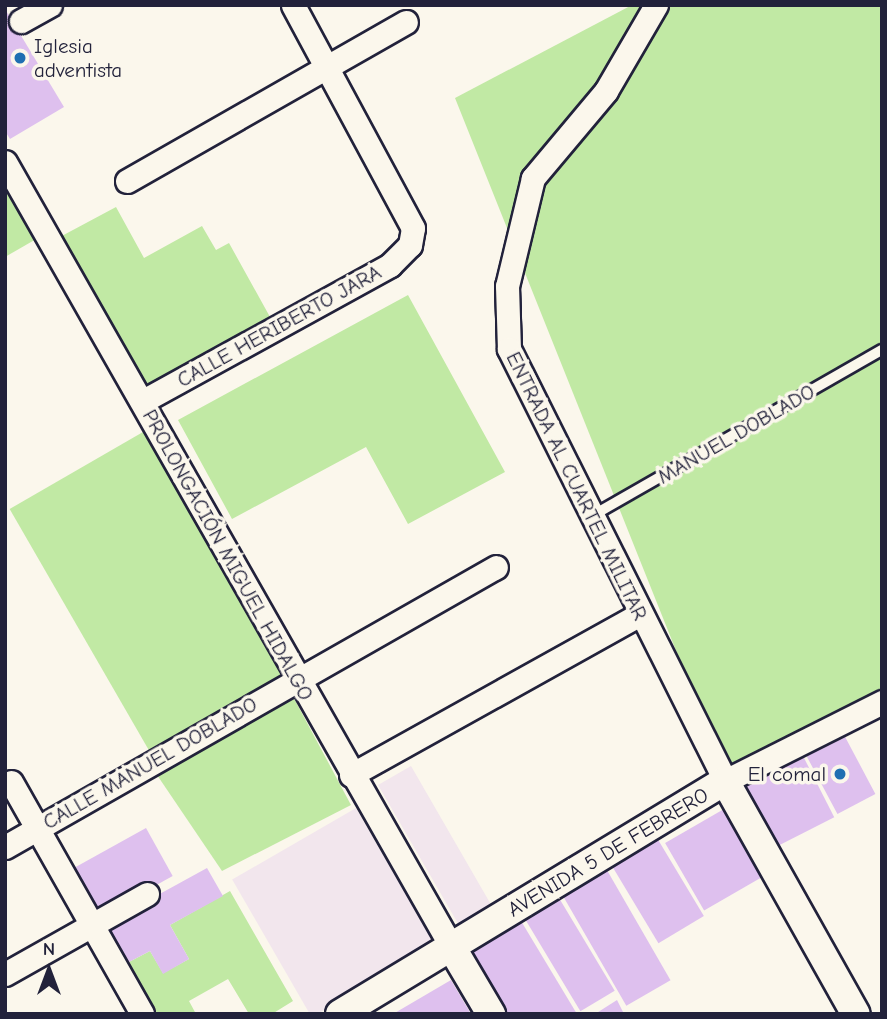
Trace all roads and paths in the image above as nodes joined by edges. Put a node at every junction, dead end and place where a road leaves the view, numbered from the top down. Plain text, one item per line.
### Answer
1 (50, 5) edge
2 (293, 5) edge
3 (656, 5) edge
4 (21, 21) dead end
5 (405, 22) dead end
6 (329, 64) junction
7 (5, 162) edge
8 (127, 181) dead end
9 (882, 350) edge
10 (143, 401) junction
11 (590, 517) junction
12 (496, 567) dead end
13 (640, 614) junction
14 (295, 679) junction
15 (882, 702) edge
16 (351, 775) junction
17 (725, 781) junction
18 (11, 782) dead end
19 (39, 828) junction
20 (5, 847) edge
21 (147, 894) dead end
22 (92, 925) junction
23 (452, 948) junction
24 (5, 974) edge
25 (142, 1014) edge
26 (340, 1014) edge
27 (491, 1014) edge
28 (856, 1014) edge

1 - 4 street
2 - 6 street
3 - 11 street, ENTRADA AL CUARTEL MILITAR
5 - 6 street
6 - 8 street
6 - 10 street, CALLE HERIBERTO JARA
7 - 10 street, PROLONGACIÓN MIGUEL HIDALGO
9 - 11 lane, MANUEL DOBLADO
10 - 14 street, PROLONGACIÓN MIGUEL HIDALGO
11 - 13 street, ENTRADA AL CUARTEL MILITAR
12 - 14 street
13 - 16 street
13 - 17 street, ENTRADA AL CUARTEL MILITAR
14 - 16 street, PROLONGACIÓN MIGUEL HIDALGO
14 - 19 street, CALLE MANUEL DOBLADO
15 - 17 street, AVENIDA 5 DE FEBRERO
16 - 23 street, PROLONGACIÓN MIGUEL HIDALGO
17 - 23 street, AVENIDA 5 DE FEBRERO
17 - 28 street
18 - 19 street
19 - 20 street, CALLE MANUEL DOBLADO
19 - 22 street
21 - 22 street
22 - 24 street
22 - 25 street
23 - 26 street, AVENIDA 5 DE FEBRERO
23 - 27 street

